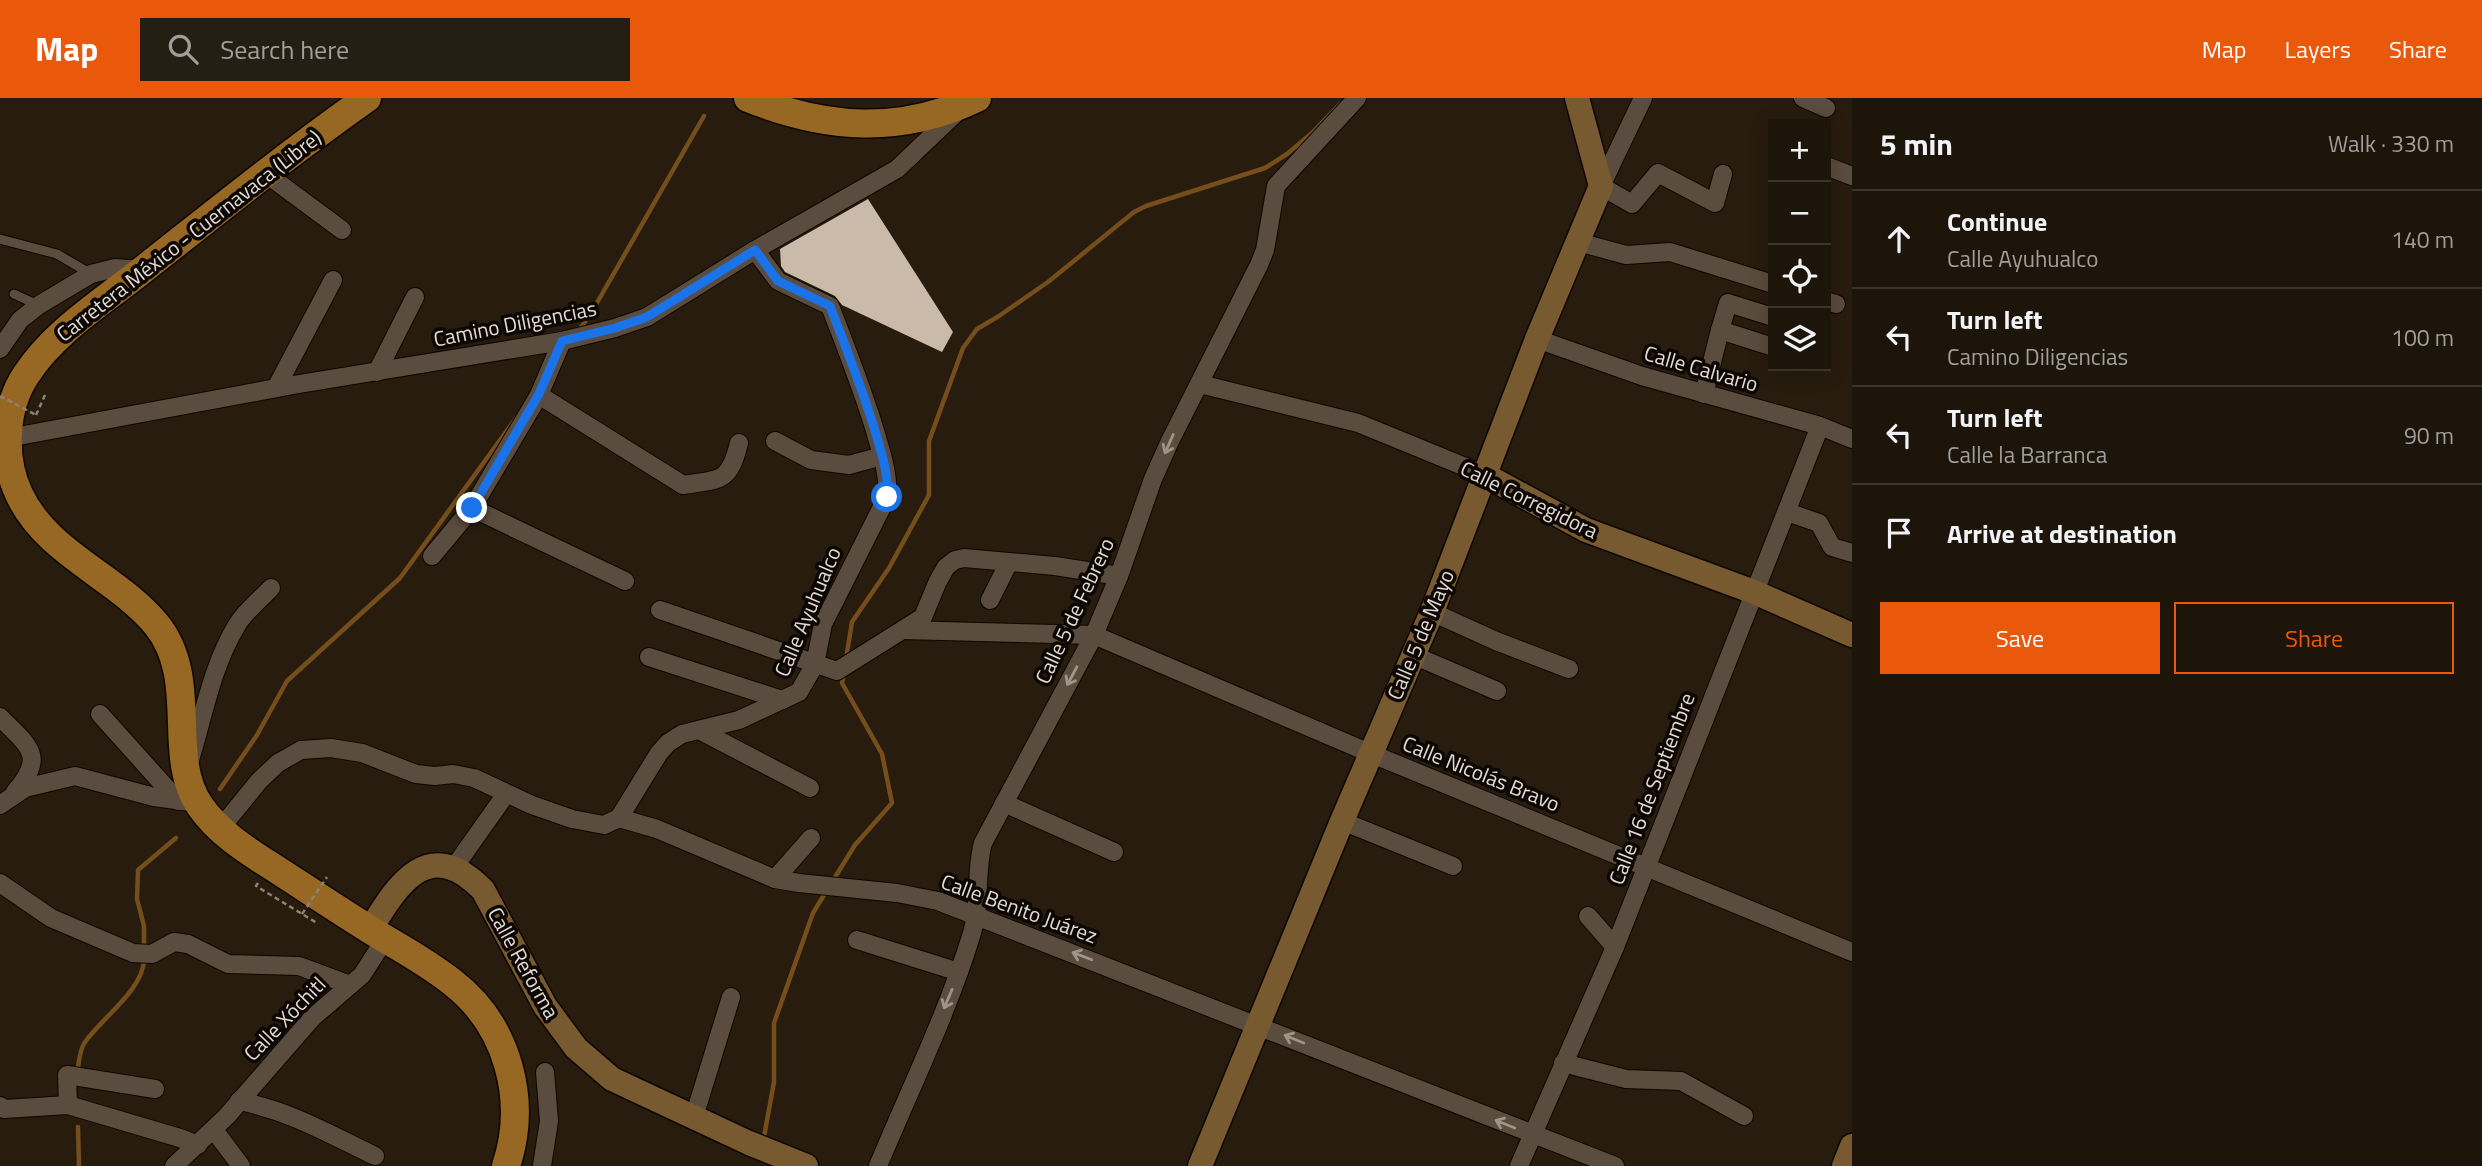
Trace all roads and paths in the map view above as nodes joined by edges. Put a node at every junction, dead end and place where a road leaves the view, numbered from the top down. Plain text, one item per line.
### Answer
1 (367, 98) edge
2 (1357, 98) edge
3 (1577, 98) edge
4 (1643, 98) edge
5 (1803, 98) edge
6 (756, 99) edge
7 (973, 100) edge
8 (1826, 108) dead end
9 (1831, 168) edge
10 (264, 173) junction
11 (1723, 174) dead end
12 (1852, 176) edge
13 (1601, 186) junction
14 (342, 230) dead end
15 (0, 239) edge
16 (1578, 242) junction
17 (755, 250) junction
18 (143, 270) junction
19 (90, 274) junction
20 (333, 280) dead end
21 (1768, 282) edge
22 (14, 295) dead end
23 (415, 297) dead end
24 (39, 305) junction
25 (1768, 315) edge
26 (1720, 330) junction
27 (1537, 339) junction
28 (561, 344) junction
29 (1768, 345) edge
30 (0, 349) edge
31 (377, 372) junction
32 (1200, 384) junction
33 (276, 388) junction
34 (540, 393) junction
35 (45, 394) dead end
36 (1704, 394) junction
37 (0, 396) edge
38 (1820, 426) junction
39 (4, 438) edge
40 (1852, 439) edge
41 (775, 441) dead end
42 (739, 443) dead end
43 (882, 456) junction
44 (1485, 475) junction
45 (472, 508) junction
46 (1787, 512) junction
47 (1852, 553) edge
48 (432, 556) dead end
49 (1008, 564) junction
50 (1119, 576) junction
51 (625, 581) dead end
52 (271, 588) dead end
53 (1754, 592) junction
54 (990, 600) dead end
55 (660, 610) dead end
56 (1432, 612) junction
57 (903, 630) junction
58 (1094, 635) junction
59 (1852, 635) edge
60 (1413, 655) junction
61 (649, 657) dead end
62 (815, 664) junction
63 (1569, 669) dead end
64 (1497, 691) dead end
65 (782, 700) junction
66 (100, 714) dead end
67 (0, 717) edge
68 (699, 730) junction
69 (1372, 754) junction
70 (187, 770) junction
71 (810, 788) dead end
72 (15, 792) junction
73 (506, 794) junction
74 (188, 802) junction
75 (1004, 803) junction
76 (0, 805) edge
77 (619, 818) junction
78 (1342, 821) junction
79 (220, 829) junction
80 (811, 838) dead end
81 (1114, 852) dead end
82 (1453, 866) dead end
83 (1646, 866) junction
84 (453, 869) junction
85 (327, 877) dead end
86 (775, 879) junction
87 (0, 883) edge
88 (302, 914) dead end
89 (976, 915) junction
90 (1588, 916) dead end
91 (378, 934) junction
92 (857, 940) dead end
93 (1615, 947) junction
94 (1852, 952) edge
95 (959, 972) junction
96 (350, 985) junction
97 (731, 997) dead end
98 (1258, 1025) junction
99 (1563, 1063) junction
100 (545, 1072) dead end
101 (155, 1089) dead end
102 (239, 1101) junction
103 (68, 1105) junction
104 (0, 1106) edge
105 (1744, 1116) dead end
106 (694, 1117) junction
107 (214, 1130) junction
108 (1532, 1134) junction
109 (198, 1145) junction
110 (375, 1156) dead end
111 (174, 1166) edge
112 (241, 1166) edge
113 (506, 1166) edge
114 (542, 1166) edge
115 (806, 1166) edge
116 (878, 1166) edge
117 (1200, 1166) edge
118 (1519, 1166) edge
119 (1615, 1166) edge

1 - 10 main road, Carretera México - Cuernavaca (Libre)
2 - 32 street, Calle 5 de Febrero
3 - 13 street
4 - 13 street
5 - 8 street
6 - 7 main road
7 - 17 street, Camino Diligencias
9 - 12 street
10 - 14 street
10 - 18 main road, Carretera México - Cuernavaca (Libre)
11 - 13 street
13 - 16 street, Calle 5 de Mayo
15 - 19 lane
16 - 21 street
16 - 27 street, Calle 5 de Mayo
17 - 28 street, Camino Diligencias
17 - 43 street, Calle Ayuhualco
18 - 19 street
18 - 39 main road, Carretera México - Cuernavaca (Libre)
19 - 24 street
20 - 33 street
22 - 24 lane
23 - 31 street
24 - 30 street
25 - 26 street
26 - 29 street
26 - 36 street
27 - 36 street, Calle Calvario
27 - 44 street, Calle 5 de Mayo
28 - 31 street, Camino Diligencias
28 - 34 street
31 - 33 street, Camino Diligencias
32 - 44 street, Calle Corregidora
32 -> 50 street, Calle 5 de Febrero
33 - 39 street, Camino Diligencias
34 - 42 street
34 - 45 street
35 - 37 path, bridge
36 - 38 street, Calle Calvario
38 - 40 street, Calle Calvario
38 - 46 street, Calle 16 de Septiembre
39 - 70 main road, Carretera México - Cuernavaca (Libre)
41 - 43 street
43 - 62 street, Calle Ayuhualco
44 - 53 street, Calle Corregidora
44 - 56 street, Calle 5 de Mayo
45 - 48 street
45 - 51 street
46 - 47 street
46 - 53 street, Calle 16 de Septiembre
49 - 50 street
49 - 54 street
49 - 57 street
50 - 58 street, Calle 5 de Febrero
52 - 70 street
53 - 59 street, Calle Corregidora
53 - 83 street, Calle 16 de Septiembre
55 - 62 street
56 - 60 street, Calle 5 de Mayo
56 - 63 street
57 - 58 street
57 - 62 street
58 - 69 street, Calle Nicolás Bravo
58 -> 75 street, Calle 5 de Febrero
60 - 64 street
60 - 69 street, Calle 5 de Mayo
61 - 65 street
62 - 65 street, Calle Ayuhualco
65 - 68 street, Calle Ayuhualco
66 - 74 street
67 - 72 street
68 - 71 street
68 - 77 street, Calle Ayuhualco
69 - 78 street, Calle 5 de Mayo
69 - 83 street, Calle Nicolás Bravo
70 - 74 main road, Carretera México - Cuernavaca (Libre)
72 - 74 street
72 - 76 street
73 - 77 street, Calle Benito Juárez
73 - 79 street, Calle Benito Juárez
73 - 84 street
74 - 79 main road, Carretera México - Cuernavaca (Libre)
75 - 81 street
75 - 89 street, Calle 5 de Febrero
77 - 86 street, Calle Benito Juárez
78 - 82 street
78 - 98 street, Calle 5 de Mayo
79 - 91 main road, Carretera México - Cuernavaca (Libre)
80 - 86 street
83 - 93 street, Calle 16 de Septiembre
83 - 94 street, Calle Nicolás Bravo
84 - 91 street
84 - 106 street, Calle Reforma
85 - 88 path, bridge
86 - 89 street, Calle Benito Juárez
87 - 96 street
89 - 95 street, Calle 5 de Febrero
98 -> 89 street, Calle Benito Juárez
90 - 93 street
91 - 96 street, Calle Xóchitl
91 - 113 main road, Carretera México - Cuernavaca (Libre)
92 - 95 street
93 - 99 street, Calle 16 de Septiembre
95 -> 116 street, Calle 5 de Febrero
96 - 102 street, Calle Xóchitl
97 - 106 street
108 -> 98 street, Calle Benito Juárez
98 - 117 street, Calle 5 de Mayo
99 - 105 street
99 - 108 street, Calle 16 de Septiembre
100 - 114 street
101 - 103 street
102 - 107 street, Calle Xóchitl
102 - 110 street
103 - 104 street
103 - 109 street
106 - 115 street, Calle Reforma
107 - 109 street, Calle Xóchitl
107 - 112 street
108 - 118 street, Calle 16 de Septiembre
108 - 119 street, Calle Benito Juárez
109 - 111 street, Calle Xóchitl

